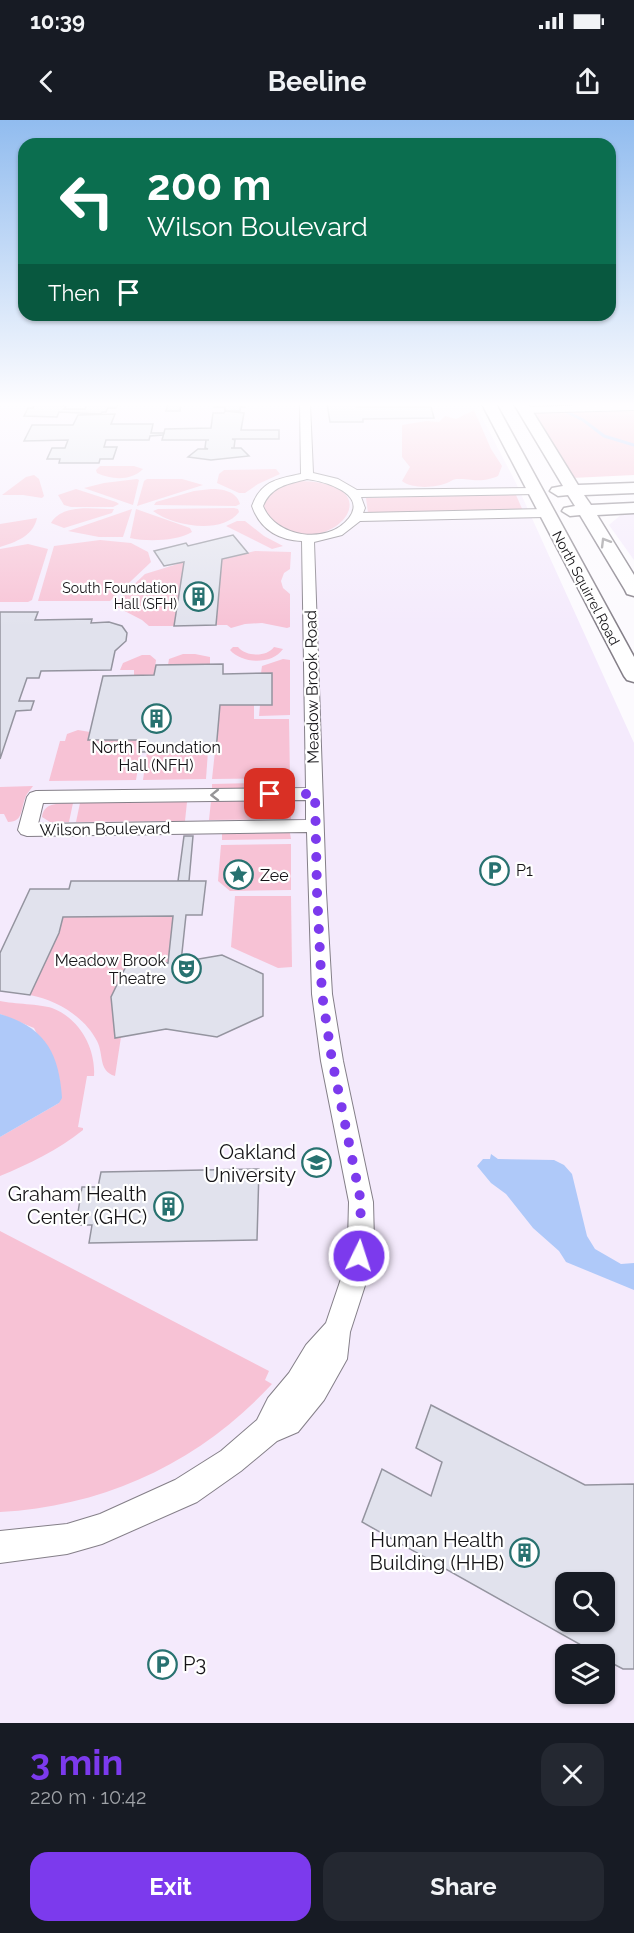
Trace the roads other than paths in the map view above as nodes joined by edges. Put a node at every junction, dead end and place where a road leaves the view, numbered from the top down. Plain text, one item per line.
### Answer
1 (295, 479) edge
2 (320, 479) edge
3 (530, 479) edge
4 (567, 479) edge
5 (634, 488) edge
6 (574, 490) junction
7 (536, 491) junction
8 (355, 495) junction
9 (634, 508) edge
10 (586, 510) junction
11 (545, 513) junction
12 (357, 517) junction
13 (308, 539) junction
14 (634, 590) edge
15 (634, 676) edge
16 (315, 794) junction
17 (316, 826) junction
18 (0, 1547) edge

1 - 13 street
2 - 8 street
3 - 7 main road, North Squirrel Road
4 - 6 main road
5 - 6 main road
6 - 7 main road
6 - 10 main road
7 - 8 street
7 - 11 main road, North Squirrel Road
8 - 12 street
9 - 10 main road
10 - 11 main road
14 -> 10 main road
11 - 12 street
11 - 15 main road, North Squirrel Road
12 - 13 street
13 - 16 street, Meadow Brook Road
16 - 17 street, Meadow Brook Road
16 -> 17 street, Wilson Boulevard
17 - 18 street, Meadow Brook Road

